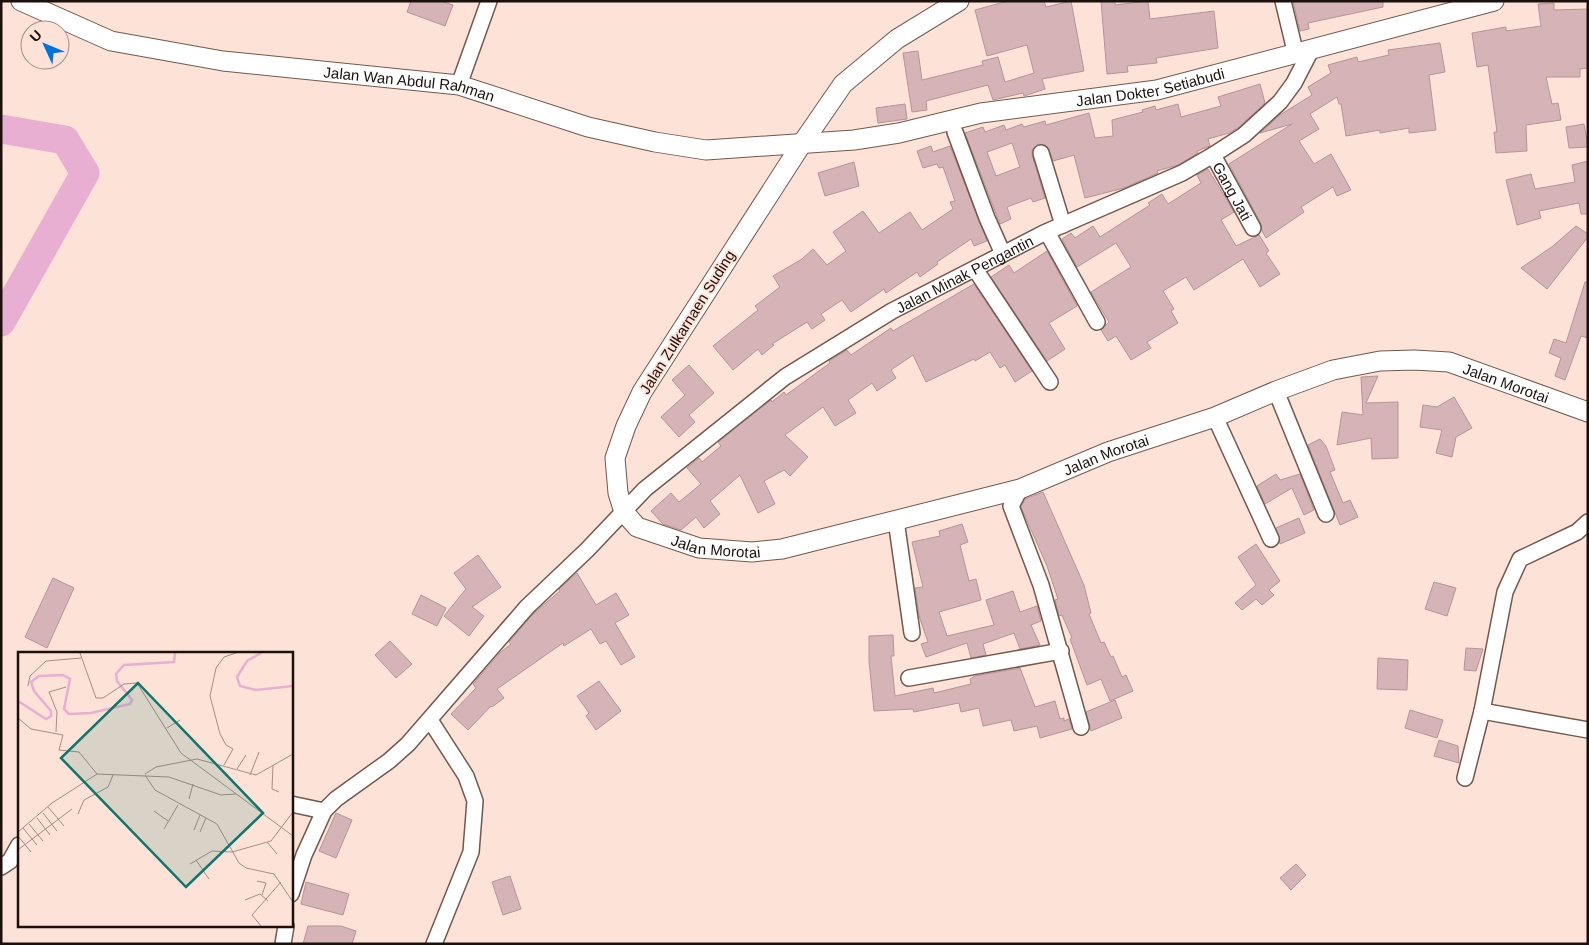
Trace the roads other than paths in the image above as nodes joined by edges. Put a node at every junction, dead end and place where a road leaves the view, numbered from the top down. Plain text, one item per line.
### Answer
1 (21, 1) edge
2 (489, 1) edge
3 (959, 1) edge
4 (1283, 1) edge
5 (1494, 1) edge
6 (1303, 53) junction
7 (459, 85) junction
8 (954, 132) dead end
9 (800, 145) junction
10 (1041, 153) dead end
11 (1213, 155) junction
12 (1063, 225) junction
13 (1253, 228) dead end
14 (1047, 232) junction
15 (1004, 254) junction
16 (975, 269) junction
17 (1097, 322) dead end
18 (1050, 382) dead end
19 (1276, 391) junction
20 (1588, 412) edge
21 (1215, 417) junction
22 (1020, 489) junction
23 (624, 512) junction
24 (1326, 514) dead end
25 (896, 520) junction
26 (1588, 522) edge
27 (1271, 539) dead end
28 (912, 633) dead end
29 (1061, 651) junction
30 (909, 678) dead end
31 (1482, 711) junction
32 (430, 720) junction
33 (1081, 727) dead end
34 (1588, 730) edge
35 (1465, 778) dead end
36 (292, 804) edge
37 (324, 812) junction
38 (18, 847) edge
39 (1, 867) edge
40 (292, 891) edge
41 (286, 928) edge
42 (283, 944) edge
43 (434, 944) edge

1 - 7 street, Jalan Wan Abdul Rahman
2 - 7 street
3 - 9 street, Jalan Zulkarnaen Suding
4 - 6 street
5 - 6 street, Jalan Dokter Setiabudi
6 - 9 street, Jalan Dokter Setiabudi
6 - 11 street, Jalan Minak Pengantin
7 - 9 street, Jalan Wan Abdul Rahman
8 - 15 street
9 - 23 street, Jalan Zulkarnaen Suding
10 - 12 street
11 - 12 street, Jalan Minak Pengantin
11 - 13 street, Gang Jati
12 - 14 street, Jalan Minak Pengantin
14 - 15 street, Jalan Minak Pengantin
14 - 17 street
15 - 16 street, Jalan Minak Pengantin
16 - 18 street
16 - 23 street, Jalan Minak Pengantin
19 - 20 street, Jalan Morotai
19 - 21 street, Jalan Morotai
19 - 24 street
21 - 22 street, Jalan Morotai
21 - 27 street
22 - 25 street, Jalan Morotai
22 - 29 street
23 - 25 street, Jalan Morotai
23 - 32 street, Jalan Minak Pengantin
25 - 28 street
26 - 31 street
29 - 30 street
29 - 33 street
31 - 34 street
31 - 35 street
32 - 37 street, Jalan Minak Pengantin
32 - 43 street
36 - 37 street
37 - 40 street
38 - 39 street
41 - 42 street

